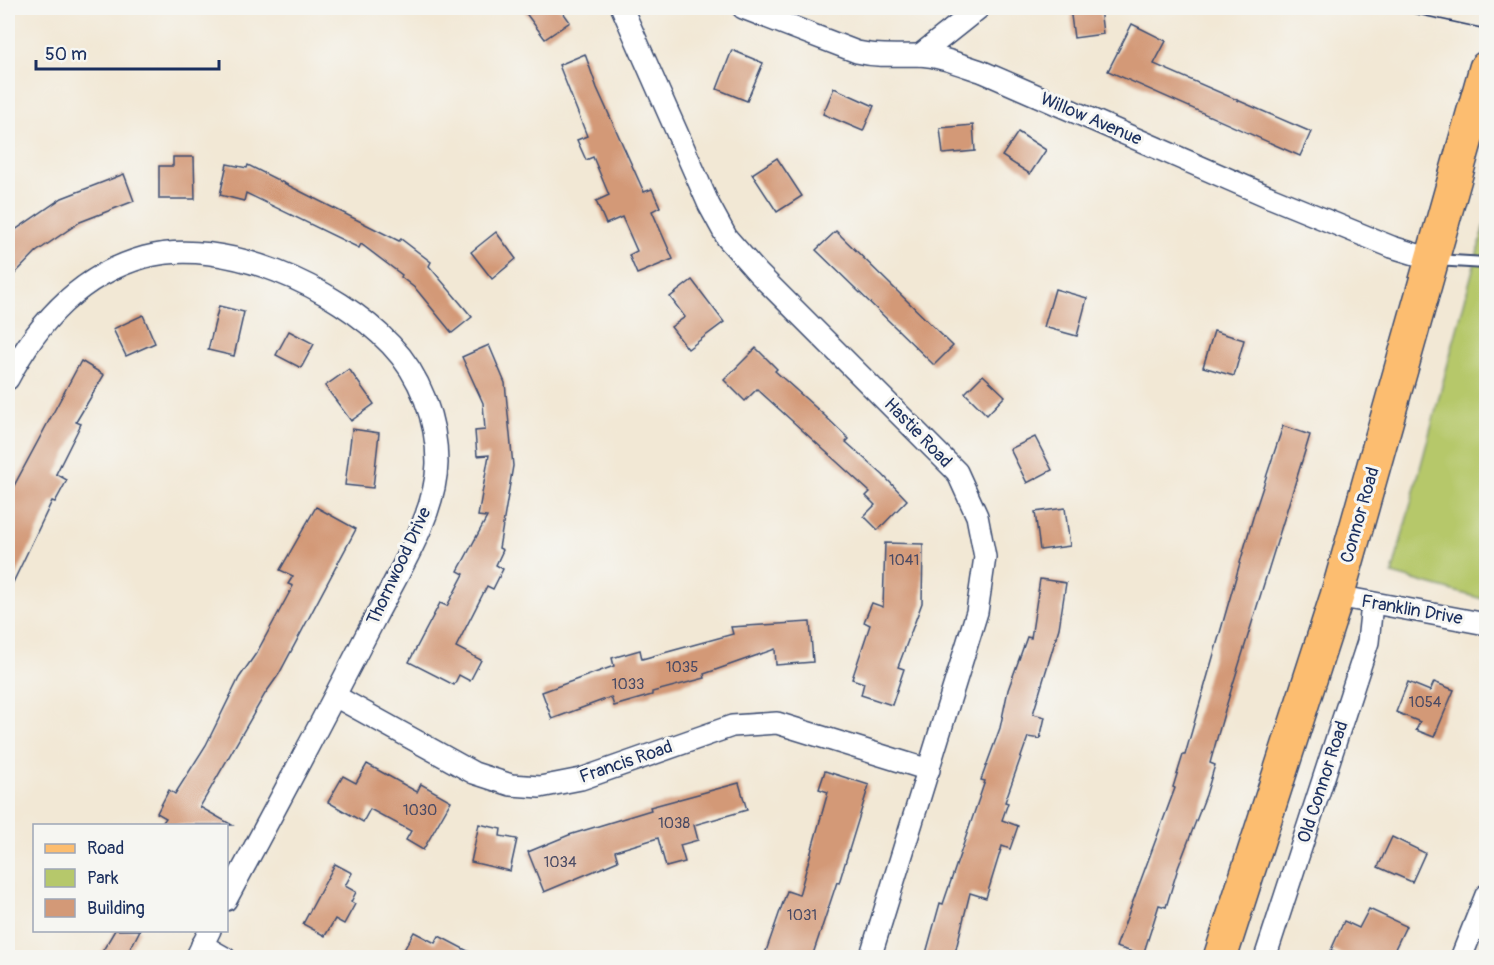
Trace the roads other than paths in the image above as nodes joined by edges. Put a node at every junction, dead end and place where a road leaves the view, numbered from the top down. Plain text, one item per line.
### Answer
1 (622, 8) edge
2 (743, 8) edge
3 (980, 8) edge
4 (920, 55) junction
5 (1486, 68) edge
6 (1431, 260) junction
7 (1486, 263) edge
8 (8, 379) edge
9 (1337, 596) junction
10 (1372, 604) junction
11 (1486, 624) edge
12 (335, 696) junction
13 (929, 770) junction
14 (1486, 895) edge
15 (228, 896) edge
16 (203, 944) edge
17 (225, 957) edge
18 (870, 957) edge
19 (1220, 957) edge
20 (1266, 957) edge
21 (1461, 957) edge

1 - 13 street, Hastie Road
2 - 4 street, Willow Avenue
3 - 4 street
4 - 6 street, Willow Avenue
5 - 6 main road, Connor Road
6 - 7 lane
6 - 9 main road, Connor Road
8 - 12 street, Thornwood Drive
9 - 10 street, Franklin Drive
9 - 19 main road, Connor Road
10 - 11 street, Franklin Drive
10 - 20 street, Old Connor Road
12 - 13 street, Francis Road
12 - 15 street, Thornwood Drive
13 - 18 street, Hastie Road
14 - 21 street
16 - 17 street

